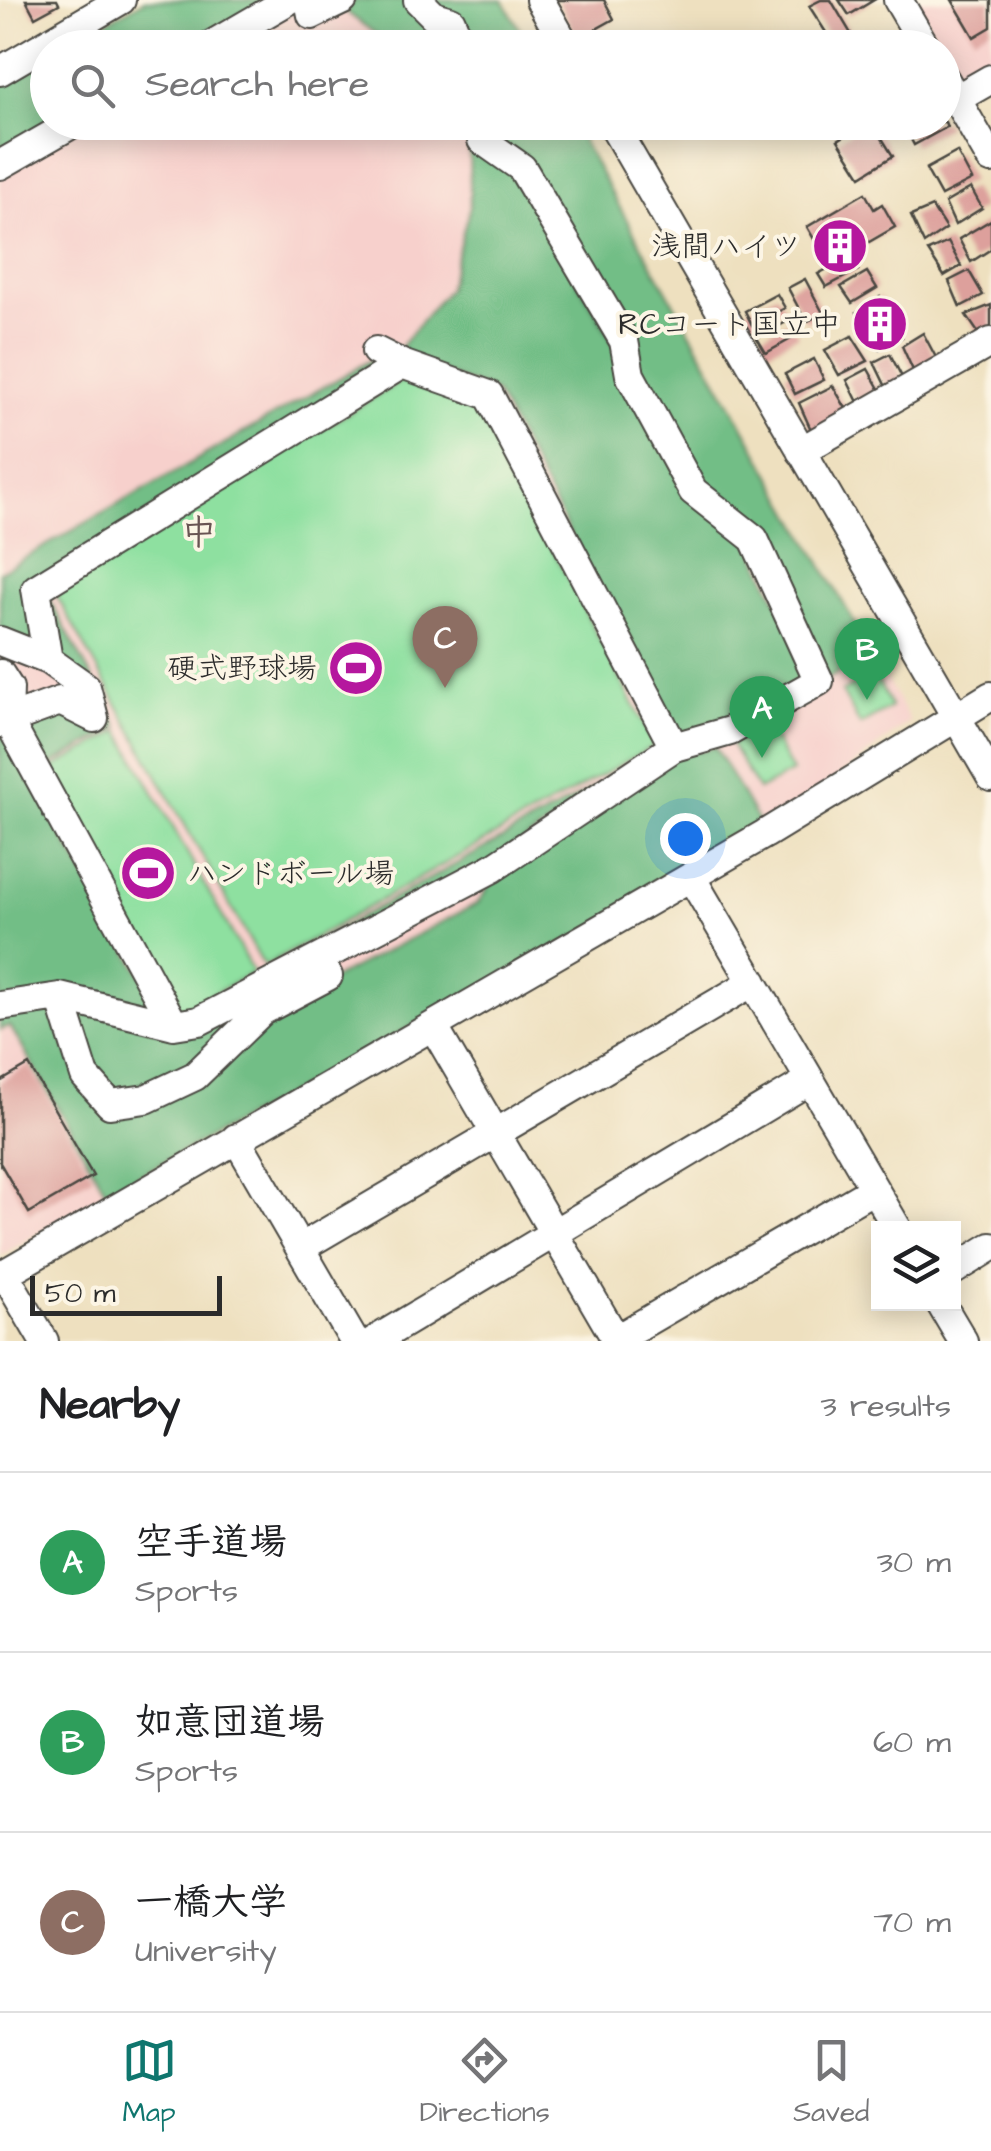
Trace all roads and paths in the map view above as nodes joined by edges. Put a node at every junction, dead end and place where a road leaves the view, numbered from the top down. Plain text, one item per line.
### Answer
1 (122, 0) edge
2 (290, 0) edge
3 (309, 0) edge
4 (343, 0) edge
5 (418, 0) edge
6 (540, 0) edge
7 (898, 0) edge
8 (70, 30) edge
9 (238, 30) edge
10 (455, 30) edge
11 (557, 30) edge
12 (916, 30) edge
13 (30, 54) edge
14 (0, 71) edge
15 (991, 79) edge
16 (961, 86) edge
17 (961, 108) edge
18 (44, 140) edge
19 (482, 140) edge
20 (621, 140) edge
21 (991, 159) edge
22 (0, 165) edge
23 (991, 342) edge
24 (376, 351) dead end
25 (402, 364) junction
26 (801, 451) junction
27 (0, 641) edge
28 (48, 660) junction
29 (0, 674) edge
30 (991, 696) edge
31 (956, 716) junction
32 (4, 721) edge
33 (674, 747) junction
34 (991, 777) edge
35 (493, 868) junction
36 (691, 876) junction
37 (753, 982) junction
38 (60, 998) junction
39 (0, 1006) edge
40 (174, 1024) junction
41 (433, 1026) junction
42 (810, 1080) junction
43 (495, 1132) junction
44 (236, 1138) junction
45 (874, 1189) junction
46 (893, 1221) edge
47 (554, 1233) junction
48 (991, 1247) edge
49 (300, 1248) junction
50 (961, 1266) edge
51 (2, 1274) edge
52 (945, 1311) edge
53 (616, 1340) edge
54 (44, 1341) edge
55 (354, 1341) edge
56 (374, 1341) edge
57 (963, 1341) edge

1 - 8 street
2 - 9 street
3 - 4 street
5 - 10 street
6 - 11 street
7 - 12 street
13 - 14 street
15 - 16 street
17 - 21 street
18 - 22 street
19 - 33 street
20 - 26 street
23 - 26 street
24 - 25 street
25 - 28 street
25 - 33 street
26 - 31 street
27 - 28 street
28 - 32 street
29 - 32 street
30 - 31 street
31 - 34 street
31 - 36 street
32 - 40 street
33 - 35 street
35 - 38 street
35 - 40 street
36 - 37 street
36 - 41 street
37 - 42 street
37 - 43 street
38 - 39 street
38 - 40 street
41 - 43 street
41 - 44 street
42 - 45 street
42 - 47 street
43 - 47 street
43 - 49 street
44 - 49 street
44 - 51 street
45 - 46 street
45 - 53 street
47 - 53 street
47 - 56 street
48 - 50 street
49 - 55 street
51 - 54 street
52 - 57 street

